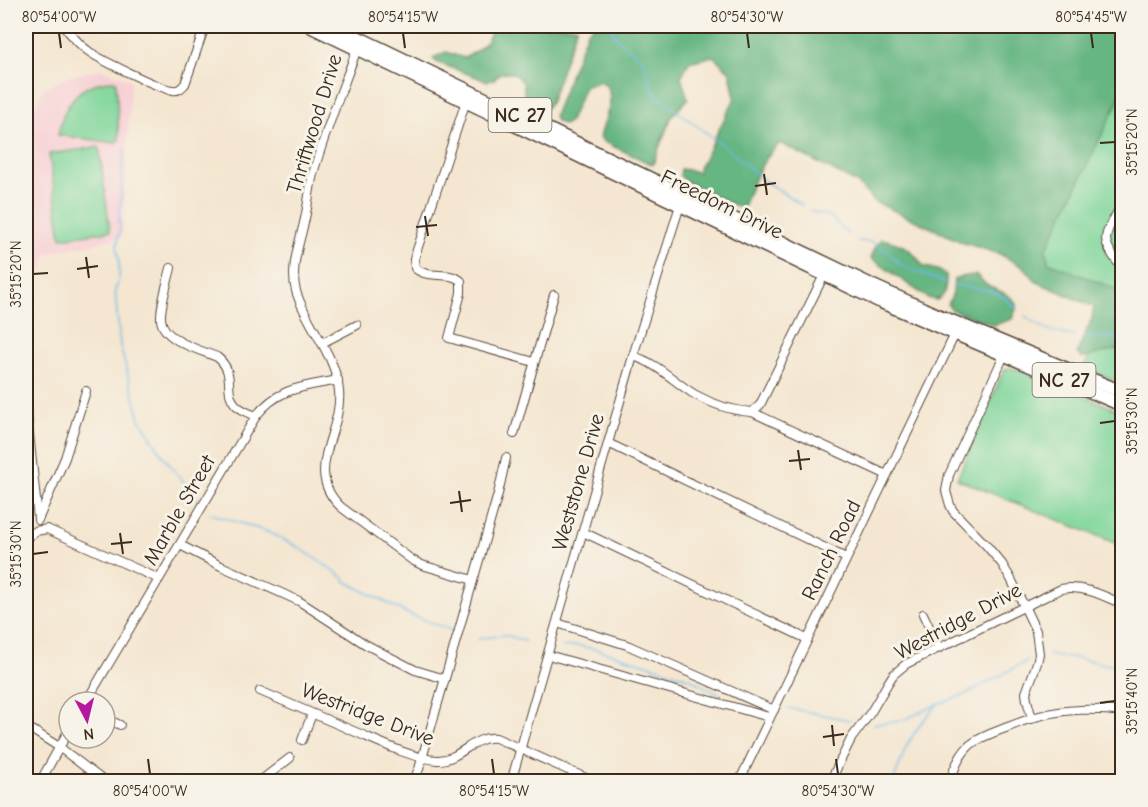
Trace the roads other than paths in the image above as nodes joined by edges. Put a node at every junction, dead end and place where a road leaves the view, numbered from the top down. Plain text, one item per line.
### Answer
1 (64, 26) edge
2 (205, 26) edge
3 (310, 26) edge
4 (317, 26) edge
5 (334, 26) edge
6 (358, 38) junction
7 (466, 101) junction
8 (682, 200) junction
9 (1122, 204) edge
10 (171, 268) dead end
11 (1122, 268) edge
12 (824, 275) junction
13 (554, 295) dead end
14 (357, 325) dead end
15 (955, 334) junction
16 (322, 344) junction
17 (1007, 350) junction
18 (633, 356) junction
19 (534, 362) junction
20 (338, 380) junction
21 (86, 392) dead end
22 (1122, 392) edge
23 (26, 405) edge
24 (1122, 405) edge
25 (752, 411) junction
26 (256, 416) junction
27 (27, 426) edge
28 (514, 434) dead end
29 (608, 443) junction
30 (506, 458) dead end
31 (887, 475) junction
32 (38, 520) junction
33 (39, 530) junction
34 (583, 531) junction
35 (26, 538) edge
36 (180, 545) junction
37 (846, 558) junction
38 (159, 579) junction
39 (473, 580) junction
40 (1122, 604) edge
41 (1024, 606) junction
42 (922, 614) dead end
43 (557, 623) junction
44 (807, 639) junction
45 (939, 648) junction
46 (548, 655) junction
47 (445, 679) junction
48 (93, 690) edge
49 (260, 691) dead end
50 (1122, 712) edge
51 (312, 714) junction
52 (771, 714) junction
53 (1032, 719) junction
54 (117, 724) edge
55 (120, 725) dead end
56 (26, 726) edge
57 (302, 740) dead end
58 (57, 746) edge
59 (520, 749) junction
60 (57, 750) edge
61 (63, 750) edge
62 (422, 757) junction
63 (290, 758) dead end
64 (40, 782) edge
65 (105, 782) edge
66 (259, 782) edge
67 (413, 782) edge
68 (511, 782) edge
69 (595, 782) edge
70 (739, 782) edge
71 (831, 782) edge
72 (950, 782) edge

1 - 2 street
3 - 6 main road, Freedom Drive / NC 27
4 - 6 main road
5 - 6 main road, Freedom Drive / NC 27
6 - 7 main road, Freedom Drive / NC 27
6 - 8 main road, Freedom Drive / NC 27
6 - 16 street, Thriftwood Drive
7 - 8 main road, Freedom Drive / NC 27
7 - 19 street
8 - 12 main road, Freedom Drive / NC 27
8 - 17 main road, Freedom Drive / NC 27
8 - 18 street, Weststone Drive
9 - 11 street
10 - 26 street
12 - 15 main road, Freedom Drive / NC 27
12 - 25 street
13 - 19 street
14 - 16 street
15 - 17 main road, Freedom Drive / NC 27
15 - 31 street, Ranch Road
16 - 20 street, Thriftwood Drive
17 - 22 main road, Freedom Drive / NC 27
17 - 24 main road, Freedom Drive / NC 27
17 - 41 street
18 - 25 street
18 - 29 street, Weststone Drive
19 - 28 street
20 - 26 street, Marble Street
20 - 39 street, Thriftwood Drive
21 - 32 street
23 - 27 street
25 - 31 street
26 - 36 street, Marble Street
27 - 32 street
29 - 34 street, Weststone Drive
29 - 37 street
30 - 39 street
31 - 37 street, Ranch Road
32 - 33 street
33 - 35 street
33 - 38 street
34 - 43 street, Weststone Drive
34 - 44 street
36 - 38 street, Marble Street
36 - 47 street
37 - 44 street, Ranch Road
38 - 48 street, Marble Street
39 - 47 street
40 - 41 street, Westridge Drive
41 - 45 street, Westridge Drive
41 - 53 street
42 - 45 street
43 - 46 street, Weststone Drive
43 - 52 street
44 - 52 street, Ranch Road
45 - 71 street, Westridge Drive
46 - 52 street
46 - 59 street, Weststone Drive
47 - 62 street
49 - 51 street, Westridge Drive
50 - 53 street
51 - 57 street
51 - 62 street, Westridge Drive
52 - 70 street, Ranch Road
53 - 72 street
54 - 55 street
56 - 58 street
59 - 62 street, Westridge Drive
59 - 68 street, Weststone Drive
59 - 69 street, Westridge Drive
60 - 64 street
61 - 65 street
62 - 67 street
63 - 66 street

